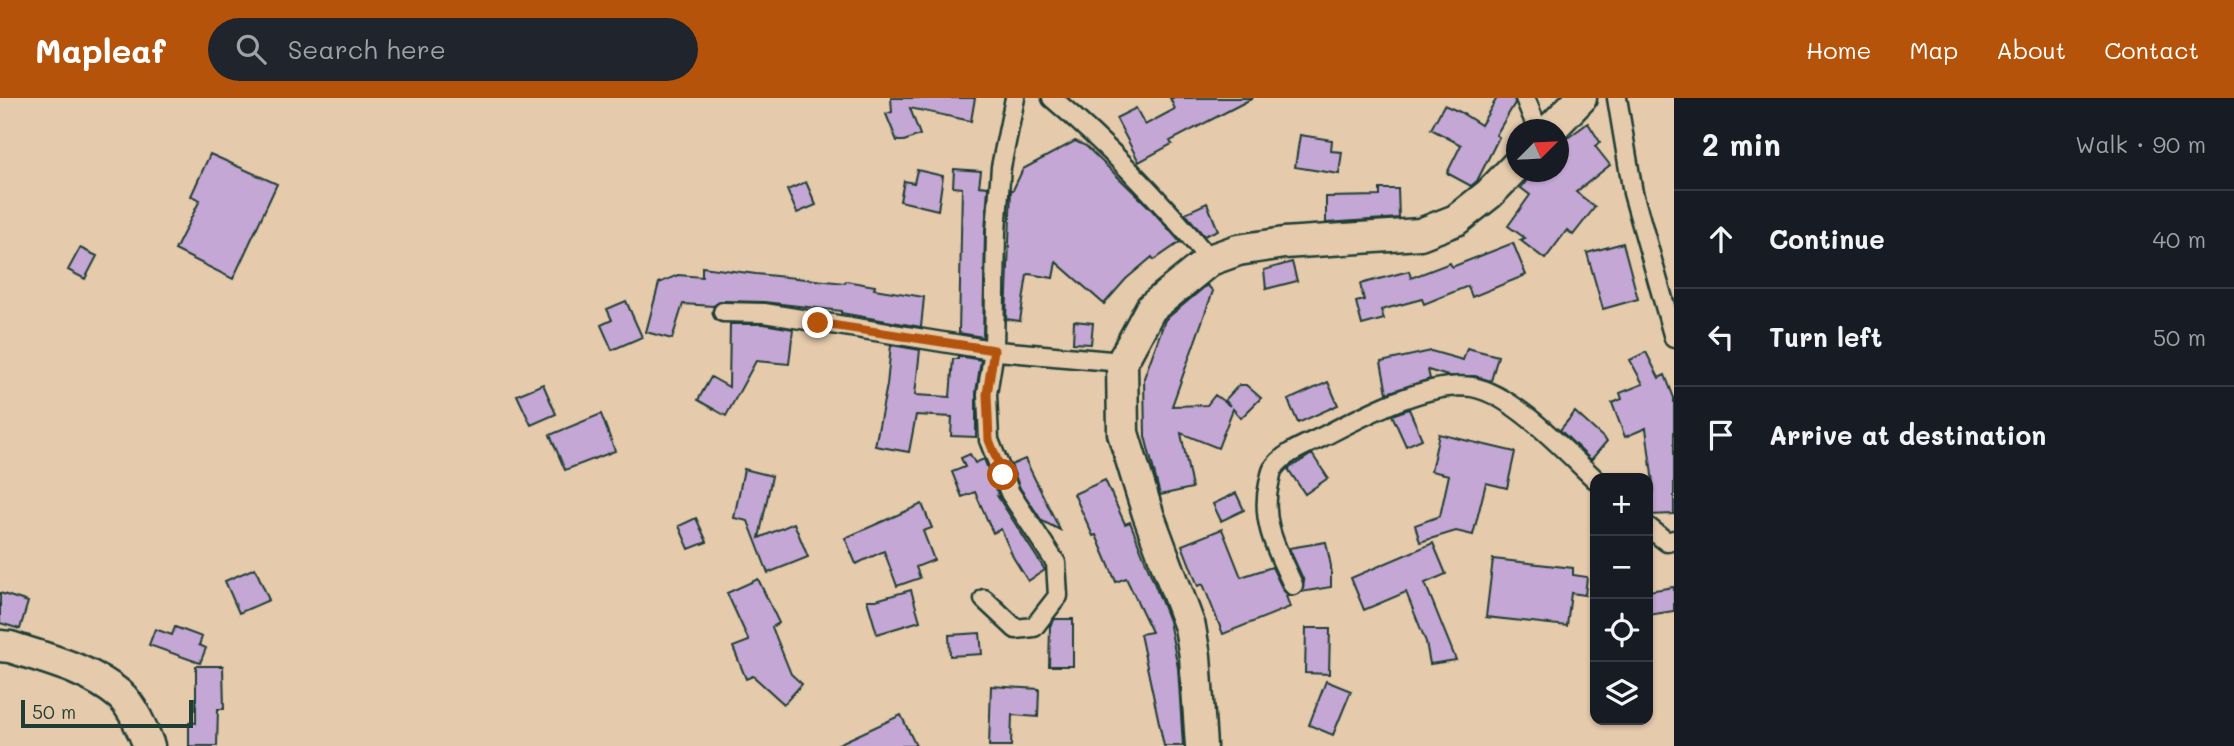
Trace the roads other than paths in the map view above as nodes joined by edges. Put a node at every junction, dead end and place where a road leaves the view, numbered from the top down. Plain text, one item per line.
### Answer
1 (1016, 98) edge
2 (1052, 98) edge
3 (1525, 98) edge
4 (1581, 98) edge
5 (1617, 98) edge
6 (1534, 119) edge
7 (1561, 119) edge
8 (1506, 176) edge
9 (1210, 260) junction
10 (723, 312) dead end
11 (1674, 338) edge
12 (994, 350) junction
13 (1122, 362) junction
14 (1590, 474) edge
15 (1653, 531) edge
16 (1674, 540) edge
17 (1293, 585) dead end
18 (984, 599) dead end
19 (0, 646) edge
20 (149, 746) edge
21 (1201, 746) edge

1 - 12 street
2 - 9 street
3 - 6 street
4 - 7 highway
5 - 11 street
8 - 9 highway
9 - 13 highway
10 - 12 street
12 - 13 street
12 - 18 street
13 - 21 highway
14 - 17 street
15 - 16 street
19 - 20 highway

